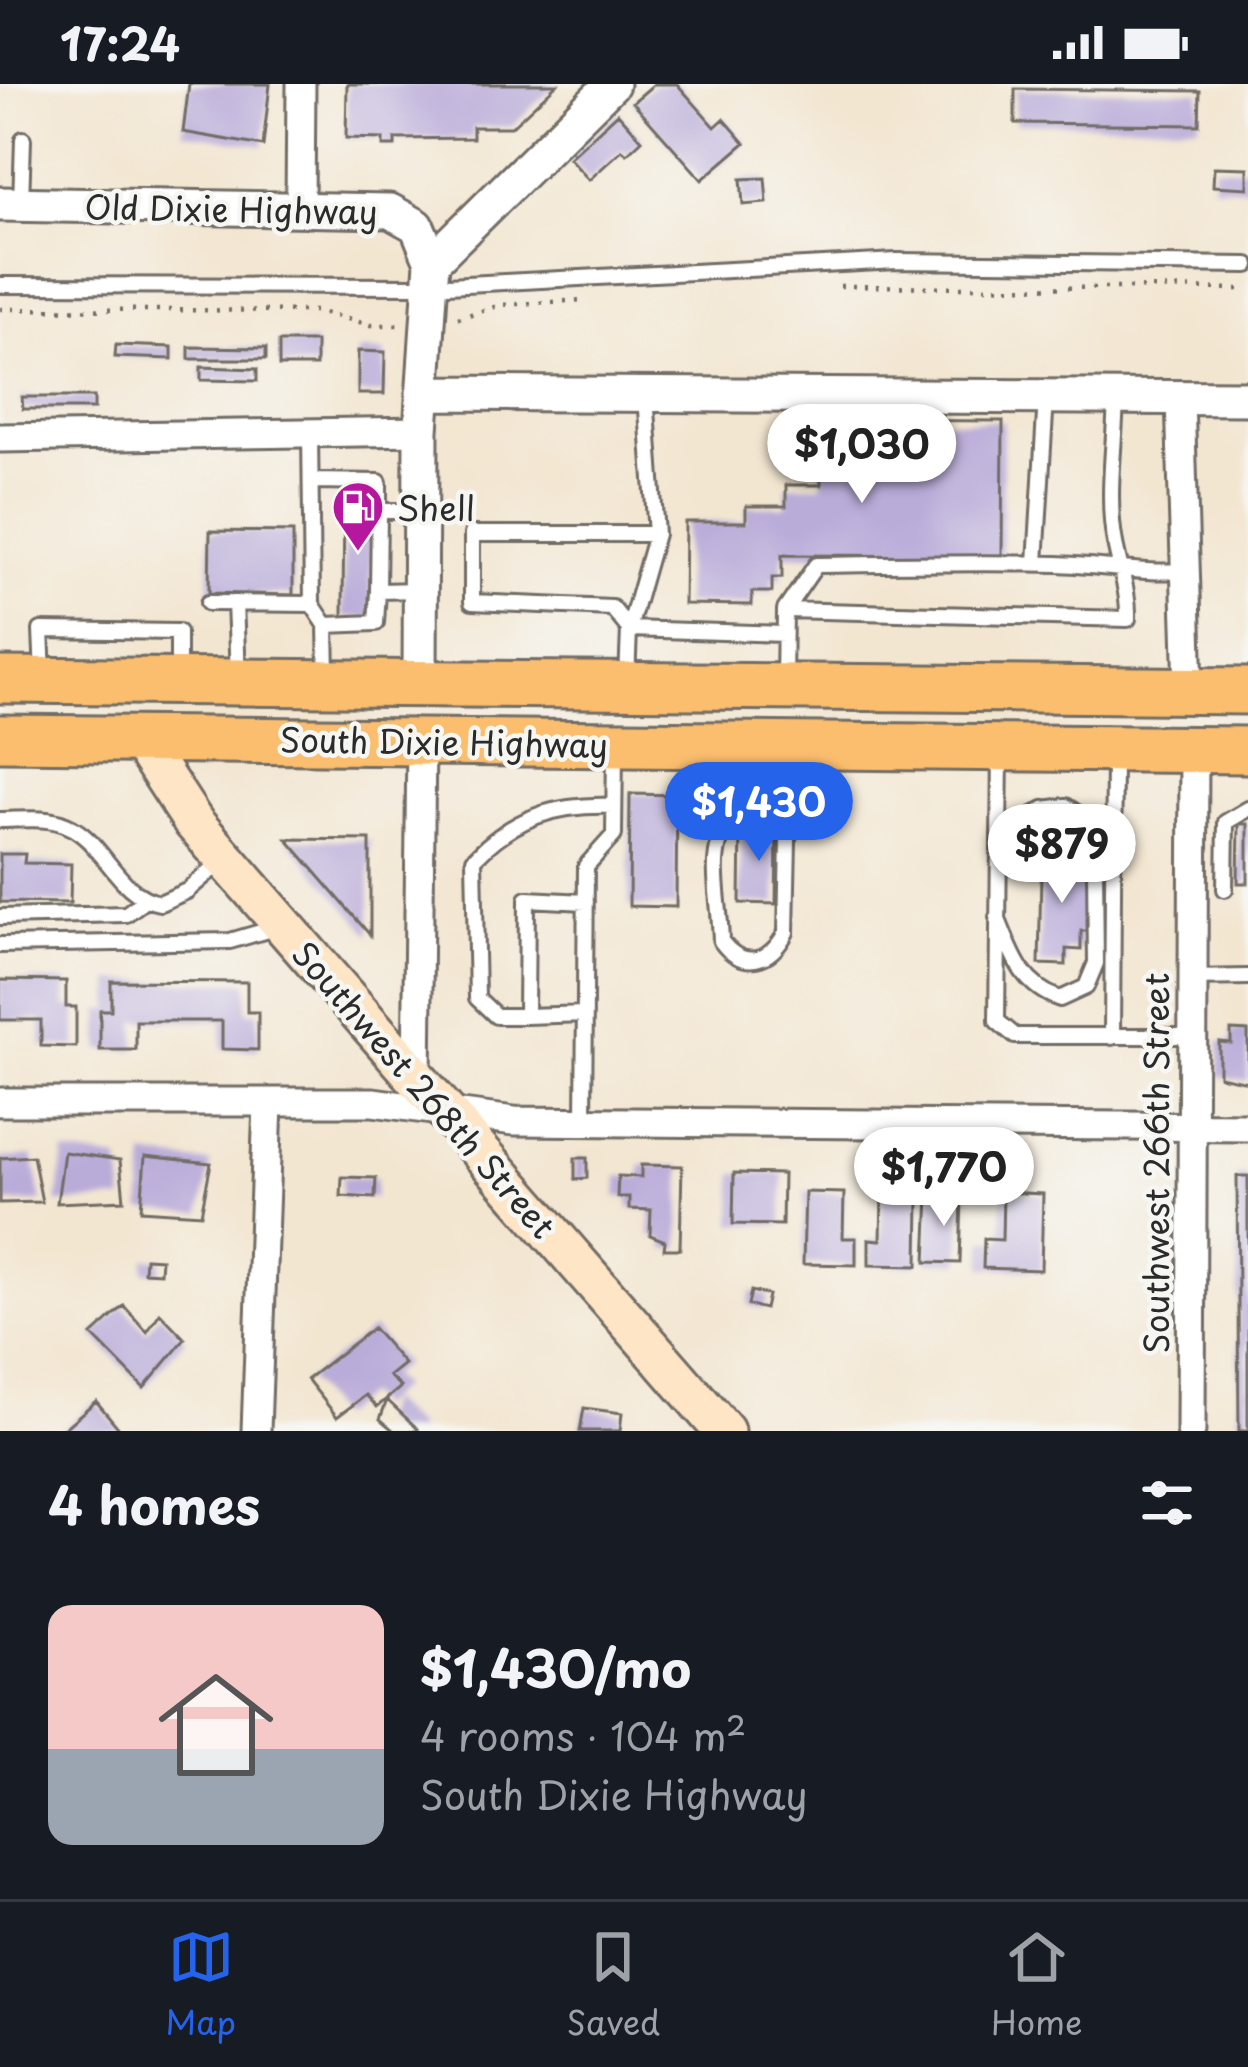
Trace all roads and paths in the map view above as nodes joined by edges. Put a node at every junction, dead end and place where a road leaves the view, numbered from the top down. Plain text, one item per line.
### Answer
1 (301, 84) edge
2 (612, 84) edge
3 (23, 139) dead end
4 (11, 204) edge
5 (300, 207) junction
6 (1248, 265) edge
7 (431, 274) junction
8 (0, 284) edge
9 (820, 286) dead end
10 (1248, 289) edge
11 (596, 299) dead end
12 (0, 309) edge
13 (454, 319) dead end
14 (405, 324) dead end
15 (423, 393) junction
16 (646, 394) junction
17 (1046, 397) junction
18 (1116, 397) junction
19 (1180, 398) junction
20 (1248, 398) edge
21 (421, 431) junction
22 (310, 432) junction
23 (0, 438) edge
24 (313, 481) junction
25 (379, 511) junction
26 (420, 511) junction
27 (656, 534) junction
28 (1036, 563) junction
29 (1122, 566) junction
30 (1185, 572) junction
31 (420, 590) junction
32 (378, 591) junction
33 (208, 602) dead end
34 (235, 603) junction
35 (312, 604) junction
36 (785, 610) junction
37 (326, 626) junction
38 (629, 628) junction
39 (784, 634) junction
40 (22, 680) edge
41 (328, 682) junction
42 (239, 683) junction
43 (420, 684) junction
44 (628, 686) junction
45 (784, 688) junction
46 (1189, 690) junction
47 (1248, 691) edge
48 (0, 712) edge
49 (1248, 723) edge
50 (138, 737) junction
51 (0, 738) edge
52 (421, 742) junction
53 (615, 743) junction
54 (782, 744) junction
55 (886, 744) junction
56 (1000, 746) junction
57 (1114, 748) junction
58 (1193, 750) junction
59 (1248, 750) edge
60 (766, 799) junction
61 (614, 806) junction
62 (1248, 809) edge
63 (788, 813) junction
64 (0, 820) edge
65 (999, 835) junction
66 (1112, 836) junction
67 (1225, 855) junction
68 (1191, 856) junction
69 (225, 859) junction
70 (1225, 889) dead end
71 (145, 900) junction
72 (586, 902) junction
73 (995, 913) junction
74 (0, 917) edge
75 (283, 925) junction
76 (0, 945) edge
77 (1248, 977) edge
78 (1191, 978) junction
79 (585, 1014) junction
80 (526, 1016) junction
81 (1190, 1036) junction
82 (1112, 1037) junction
83 (417, 1078) junction
84 (0, 1102) edge
85 (268, 1103) junction
86 (445, 1112) junction
87 (584, 1122) junction
88 (1192, 1126) junction
89 (1248, 1127) edge
90 (256, 1431) edge
91 (724, 1431) edge
92 (1191, 1431) edge

1 - 5 street
2 - 7 street
3 - 4 lane
4 - 5 street, Old Dixie Highway
5 - 7 street, Old Dixie Highway
6 - 7 lane
7 - 8 lane
7 - 15 street
9 - 10 path
11 - 13 path
12 - 14 path
15 - 16 street
15 - 21 street
16 - 17 street
16 - 27 lane
17 - 18 street
17 - 28 lane
18 - 19 street
18 - 29 lane
19 - 20 street
19 - 30 street
21 - 22 street
21 - 26 street
22 - 23 street
22 - 24 lane
24 - 25 lane
24 - 35 lane
25 - 26 lane
25 - 32 lane
26 - 31 street
27 - 38 lane
27 - 38 lane
28 - 29 lane
28 - 36 lane
29 - 30 lane
29 - 36 lane
30 - 46 street
31 - 32 lane
31 - 43 street
32 - 37 lane
33 - 34 lane
34 - 35 lane
34 - 42 lane
35 - 37 lane
36 - 39 lane
37 - 41 lane
38 - 39 lane
38 - 44 lane
39 - 45 lane
40 - 42 highway, South Dixie Highway
40 - 48 highway
40 - 50 highway
41 - 42 highway, South Dixie Highway
41 - 43 highway, South Dixie Highway
43 - 44 highway, South Dixie Highway
43 - 50 highway
44 - 45 highway, South Dixie Highway
45 - 46 highway, South Dixie Highway
46 - 47 highway, South Dixie Highway
46 - 55 highway
49 - 58 highway
50 - 51 highway, South Dixie Highway
50 - 52 highway, South Dixie Highway
50 - 69 main road, Southwest 268th Street
52 - 53 highway, South Dixie Highway
52 - 83 street
53 - 54 highway, South Dixie Highway
53 - 61 lane
54 - 55 highway, South Dixie Highway
54 - 60 lane
54 - 63 lane
55 - 56 highway, South Dixie Highway
56 - 57 highway, South Dixie Highway
56 - 65 lane
57 - 58 highway, South Dixie Highway
57 - 66 lane
58 - 59 highway, South Dixie Highway
58 - 68 street, Southwest 266th Street
60 - 63 lane
60 - 63 lane
61 - 72 lane
61 - 80 lane
62 - 67 lane
64 - 71 lane
65 - 66 lane
65 - 73 lane
66 - 73 lane
66 - 82 lane
67 - 68 lane
67 - 70 lane
68 - 78 street, Southwest 266th Street
69 - 71 lane
69 - 75 main road, Southwest 268th Street
71 - 74 lane
72 - 79 lane
72 - 80 lane
73 - 82 lane
75 - 76 lane
75 - 83 main road, Southwest 268th Street
77 - 78 lane
78 - 81 street, Southwest 266th Street
79 - 80 lane
79 - 87 lane
81 - 82 lane
81 - 88 street, Southwest 266th Street
83 - 86 main road, Southwest 268th Street
84 - 85 street
85 - 86 street
85 - 90 street
86 - 87 street
86 - 91 main road, Southwest 268th Street
87 - 88 street
88 - 89 street
88 - 92 street, Southwest 266th Street

